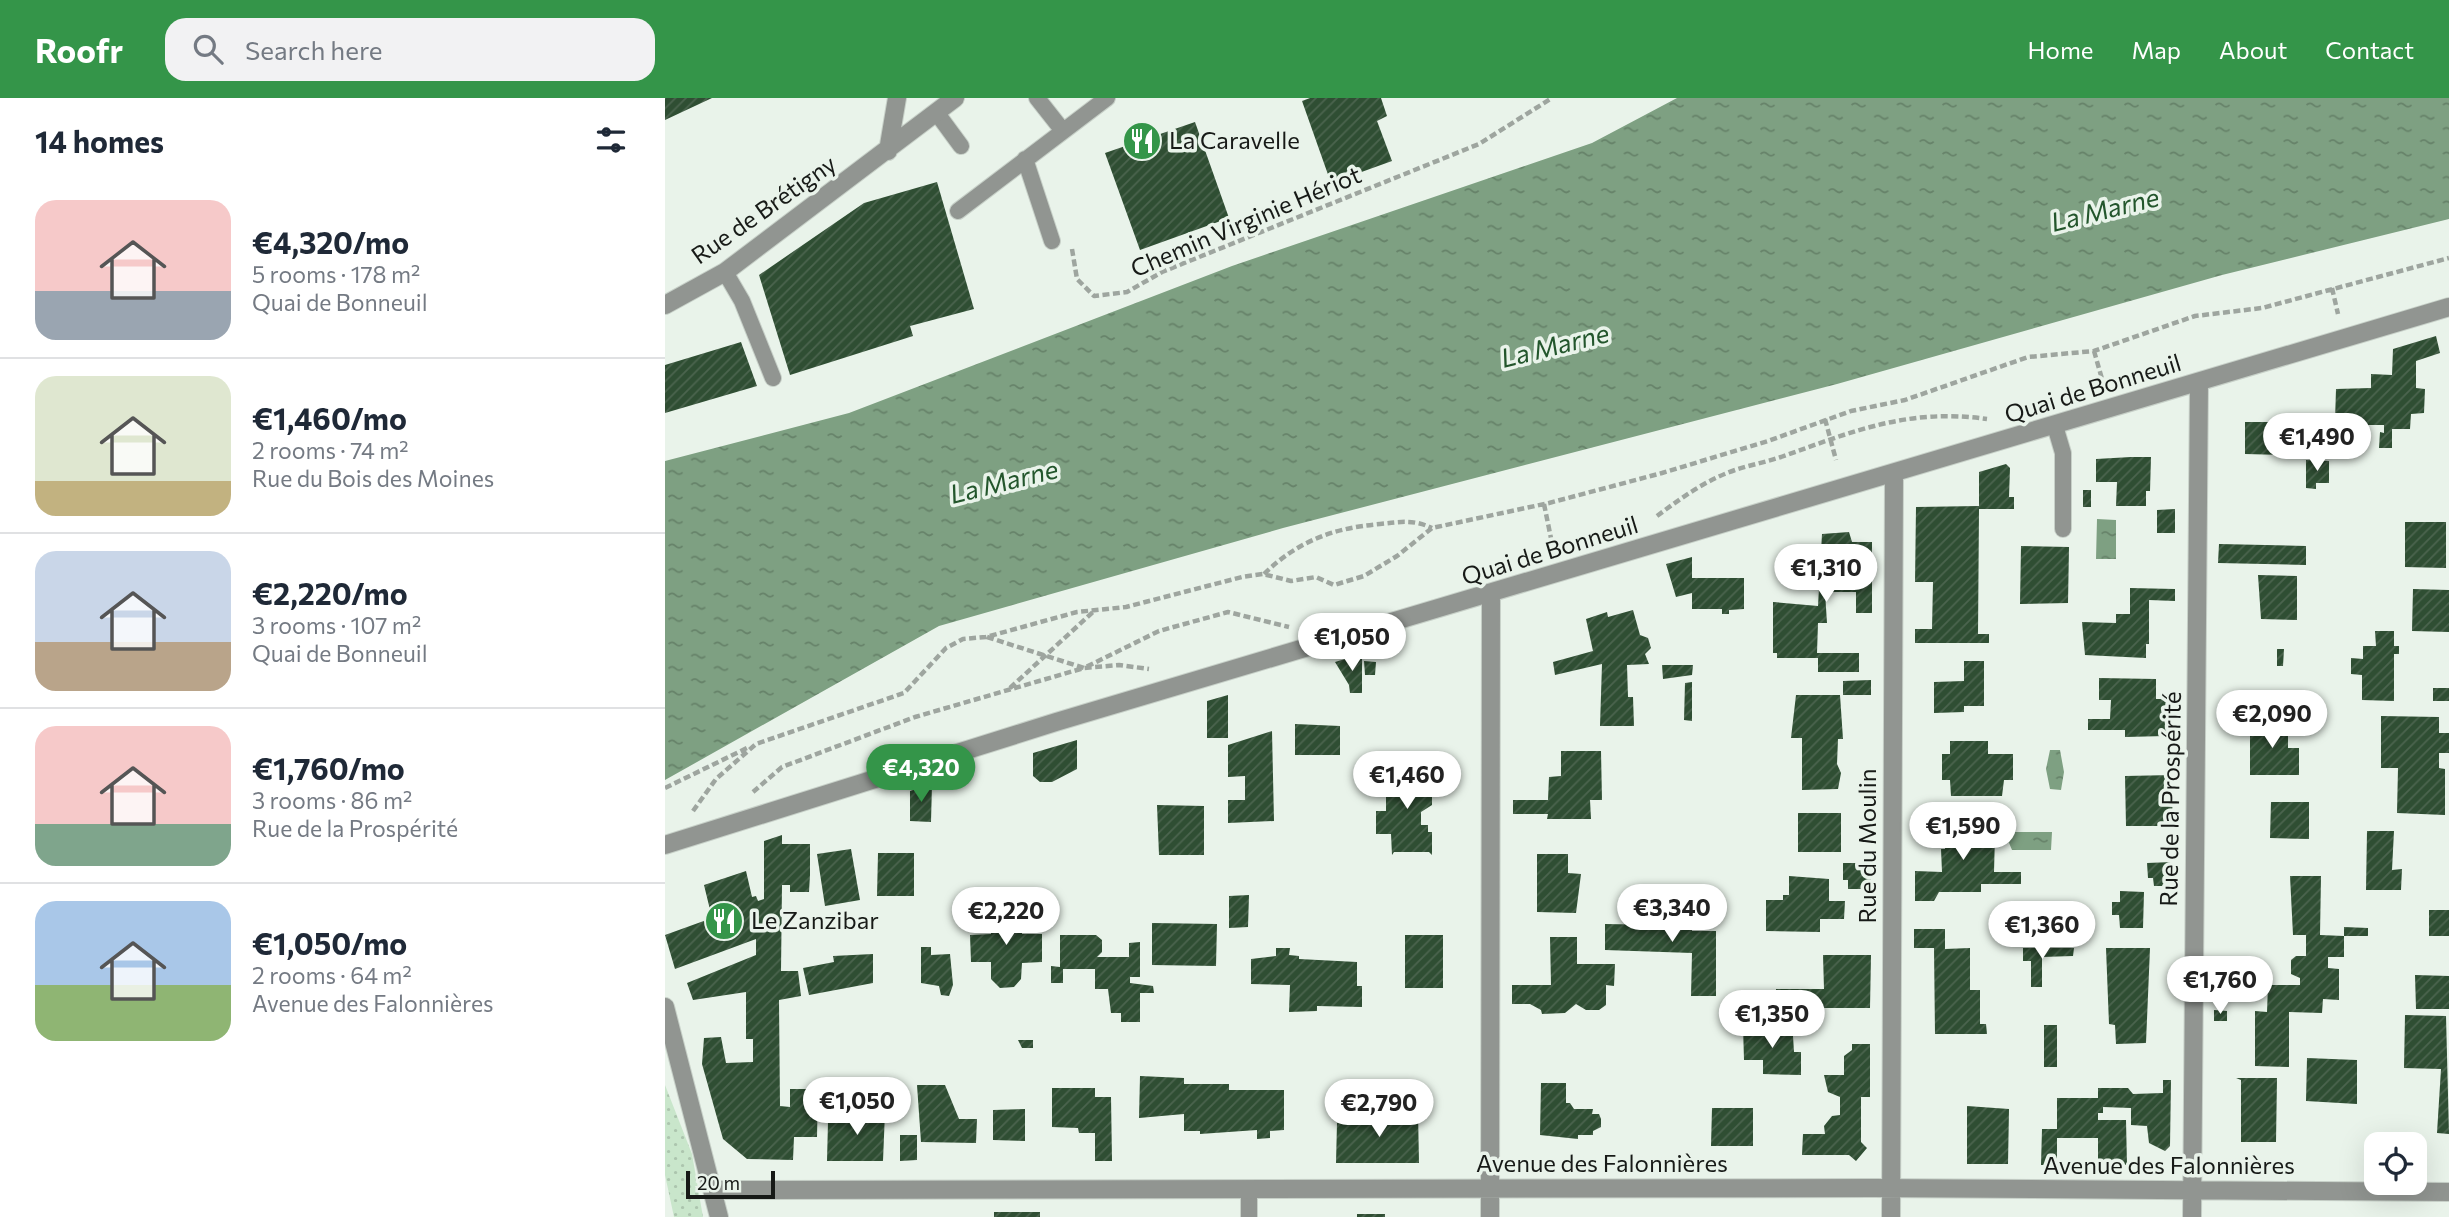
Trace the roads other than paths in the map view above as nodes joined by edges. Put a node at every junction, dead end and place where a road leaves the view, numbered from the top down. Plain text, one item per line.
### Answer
1 (897, 98) edge
2 (955, 98) edge
3 (1037, 98) edge
4 (1107, 98) edge
5 (936, 112) junction
6 (1063, 131) junction
7 (961, 146) dead end
8 (888, 151) junction
9 (1025, 159) junction
10 (958, 211) dead end
11 (1052, 241) dead end
12 (725, 272) junction
13 (665, 304) edge
14 (2449, 307) edge
15 (773, 378) dead end
16 (2199, 382) junction
17 (2055, 426) junction
18 (1894, 475) junction
19 (2063, 529) dead end
20 (1491, 593) junction
21 (665, 845) edge
22 (665, 1007) edge
23 (1891, 1188) junction
24 (1490, 1189) junction
25 (713, 1190) junction
26 (1249, 1190) junction
27 (2192, 1191) junction
28 (2449, 1192) edge
29 (719, 1217) edge
30 (1249, 1217) edge
31 (1490, 1217) edge
32 (1891, 1217) edge
33 (2192, 1217) edge

1 - 8 street
2 - 5 street, Rue de Brétigny
3 - 6 lane
4 - 6 lane
5 - 7 lane
5 - 8 street, Rue de Brétigny
6 - 9 lane
8 - 12 street, Rue de Brétigny
9 - 10 lane
9 - 11 lane
12 - 13 street, Rue de Brétigny
12 - 15 lane
14 - 16 street, Quai de Bonneuil
16 - 17 street, Quai de Bonneuil
16 - 27 street, Rue de la Prospérité
17 - 18 street, Quai de Bonneuil
17 - 19 lane
18 - 20 street, Quai de Bonneuil
18 - 23 street, Rue du Moulin
20 - 21 street, Quai de Bonneuil
20 - 24 street
22 - 25 street
23 - 24 street, Avenue des Falonnières
23 - 27 street, Avenue des Falonnières
23 - 32 street, Rue du Moulin
24 - 26 street, Avenue des Falonnières
24 - 31 street
25 - 26 street, Avenue des Falonnières
25 - 29 street
26 - 30 lane
27 - 28 street, Avenue des Falonnières
27 - 33 street, Rue de la Prospérité

